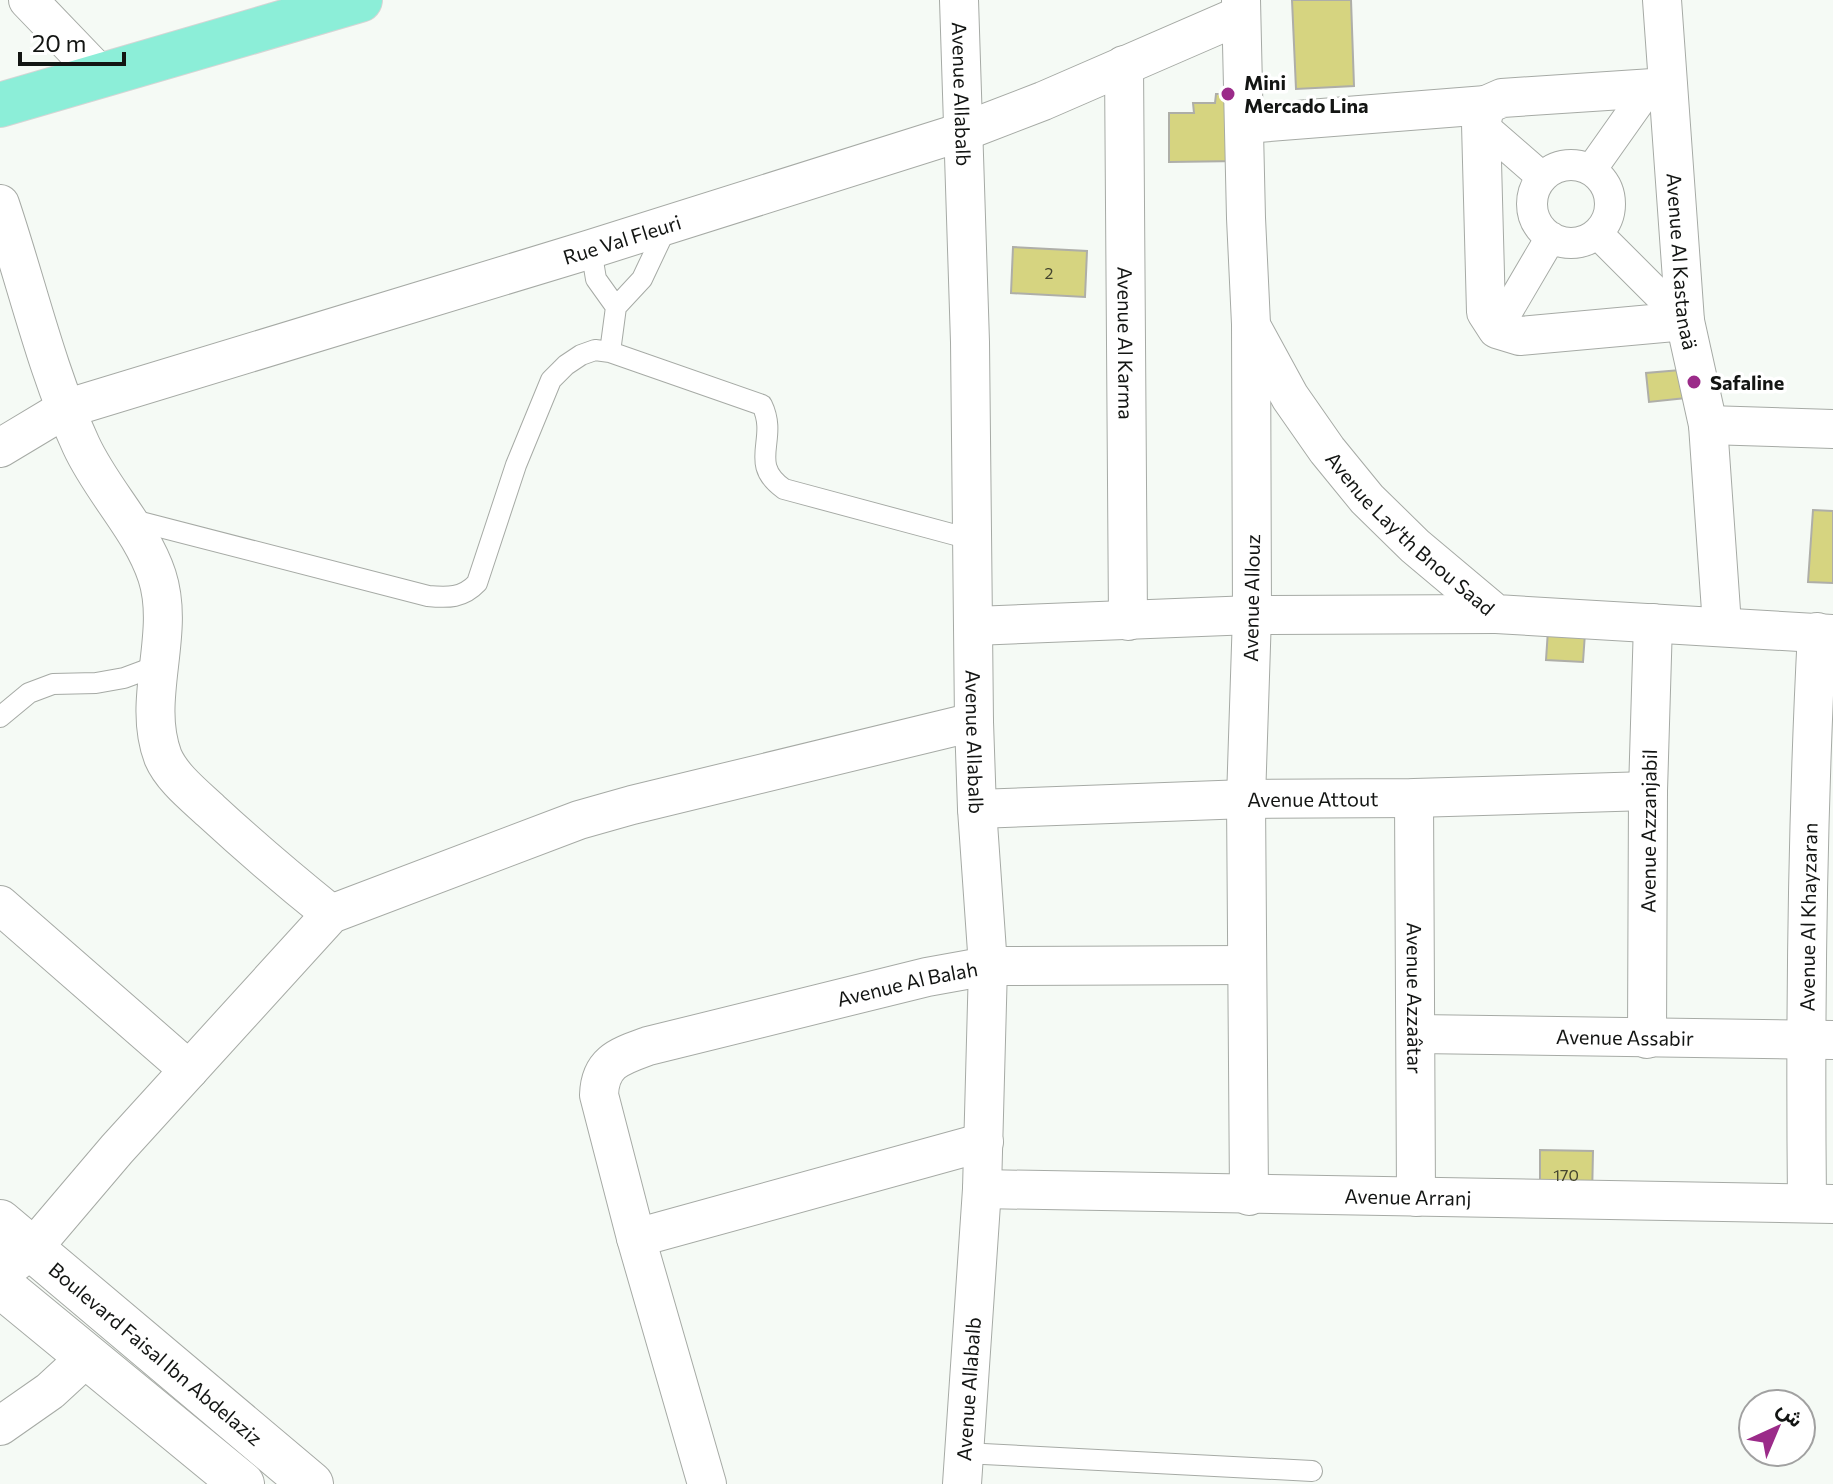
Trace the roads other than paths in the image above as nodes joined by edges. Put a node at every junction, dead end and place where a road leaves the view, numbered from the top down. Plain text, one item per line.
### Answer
1 (28, 0) edge
2 (360, 0) edge
3 (959, 0) edge
4 (1662, 0) edge
5 (1241, 8) edge
6 (1124, 65) junction
7 (102, 77) junction
8 (1659, 87) junction
9 (0, 105) edge
10 (1484, 114) junction
11 (1245, 124) junction
12 (965, 131) junction
13 (1591, 170) junction
14 (1542, 177) junction
15 (0, 204) edge
16 (668, 224) junction
17 (1597, 233) junction
18 (1551, 237) junction
19 (591, 249) junction
20 (616, 307) junction
21 (1685, 321) junction
22 (1251, 324) junction
23 (1497, 329) junction
24 (610, 352) junction
25 (65, 409) junction
26 (1708, 425) junction
27 (1833, 429) edge
28 (0, 448) edge
29 (126, 518) junction
30 (974, 540) junction
31 (1496, 614) junction
32 (1252, 615) junction
33 (1128, 621) junction
34 (1653, 623) junction
35 (1722, 625) junction
36 (974, 626) junction
37 (1825, 633) edge
38 (159, 665) junction
39 (0, 717) edge
40 (974, 722) junction
41 (1821, 784) edge
42 (1648, 791) junction
43 (1414, 798) junction
44 (1246, 799) junction
45 (977, 809) junction
46 (0, 905) edge
47 (331, 914) junction
48 (1247, 965) junction
49 (988, 966) junction
50 (1417, 1034) junction
51 (1647, 1039) junction
52 (1819, 1040) edge
53 (189, 1070) junction
54 (984, 1142) junction
55 (982, 1189) junction
56 (1249, 1196) junction
57 (1416, 1197) junction
58 (1820, 1204) edge
59 (636, 1238) junction
60 (11, 1248) edge
61 (0, 1285) edge
62 (88, 1356) junction
63 (0, 1426) edge
64 (963, 1468) edge
65 (1312, 1471) dead end
66 (242, 1484) edge
67 (311, 1484) edge
68 (707, 1484) edge

1 - 7 street
2 - 7 main road
3 - 12 street, Avenue Allabalb
4 - 8 street, Avenue Al Kastanaä
5 - 6 street, Rue Val Fleuri
5 - 11 street, Avenue Allouz
6 - 12 street, Rue Val Fleuri
6 - 33 street, Avenue Al Karma
7 - 9 main road
8 - 10 street
8 - 13 street
8 - 21 street, Avenue Al Kastanaä
10 - 11 street
10 - 14 street
10 - 23 street
11 - 22 street, Avenue Allouz
12 - 16 street, Rue Val Fleuri
12 - 30 street, Avenue Allabalb
13 - 14 street
13 - 17 street
14 - 18 street
15 - 25 street
16 - 19 street, Rue Val Fleuri
16 - 20 lane
17 - 18 street
17 - 21 street
18 - 23 street
19 - 20 lane
19 - 25 street, Rue Val Fleuri
20 - 24 lane
21 - 23 street
21 - 26 street, Avenue Al Kastanaä
22 - 31 street, Avenue Lay'th Bnou Saad
22 - 32 street, Avenue Allouz
24 - 29 lane
24 - 30 lane
25 - 28 street, Rue Val Fleuri
25 - 29 street
26 - 27 street
26 - 35 street, Avenue Al Kastanaä
29 - 38 street
30 - 36 street, Avenue Allabalb
31 - 32 street
31 - 34 street, Avenue Lay'th Bnou Saad
32 - 33 street
32 - 44 street, Avenue Allouz
33 - 36 street
34 - 35 street, Avenue Lay'th Bnou Saad
34 - 42 street, Avenue Azzanjabil
35 - 37 street, Avenue Lay'th Bnou Saad
36 - 40 street, Avenue Allabalb
37 - 41 street, Avenue Al Khayzaran
38 - 39 lane
38 - 47 street
40 - 45 street, Avenue Allabalb
40 - 47 street
41 - 52 street, Avenue Al Khayzaran
42 - 43 street, Avenue Attout
42 - 51 street, Avenue Azzanjabil
43 - 44 street, Avenue Attout
43 - 50 street, Avenue Azzaâtar
44 - 45 street, Avenue Attout
44 - 48 street, Avenue Allouz
45 - 49 street, Avenue Allabalb
46 - 53 street
47 - 53 street
48 - 49 street, Avenue Al Balah
48 - 56 street, Avenue Allouz
49 - 54 street, Avenue Allabalb
49 - 59 street, Avenue Al Balah
50 - 51 street, Avenue Assabir
50 - 57 street, Avenue Azzaâtar
51 - 52 street, Avenue Assabir
52 - 58 street, Avenue Al Khayzaran
53 - 60 street
54 - 55 street, Avenue Allabalb
54 - 59 street
55 - 56 street, Avenue Arranj
55 - 64 street, Avenue Allabalb
56 - 57 street, Avenue Arranj
57 - 58 street, Avenue Arranj
59 - 68 street
60 - 67 main road, Boulevard Faisal Ibn Abdelaziz
61 - 62 main road
62 - 63 street
62 - 66 main road
64 - 65 lane

